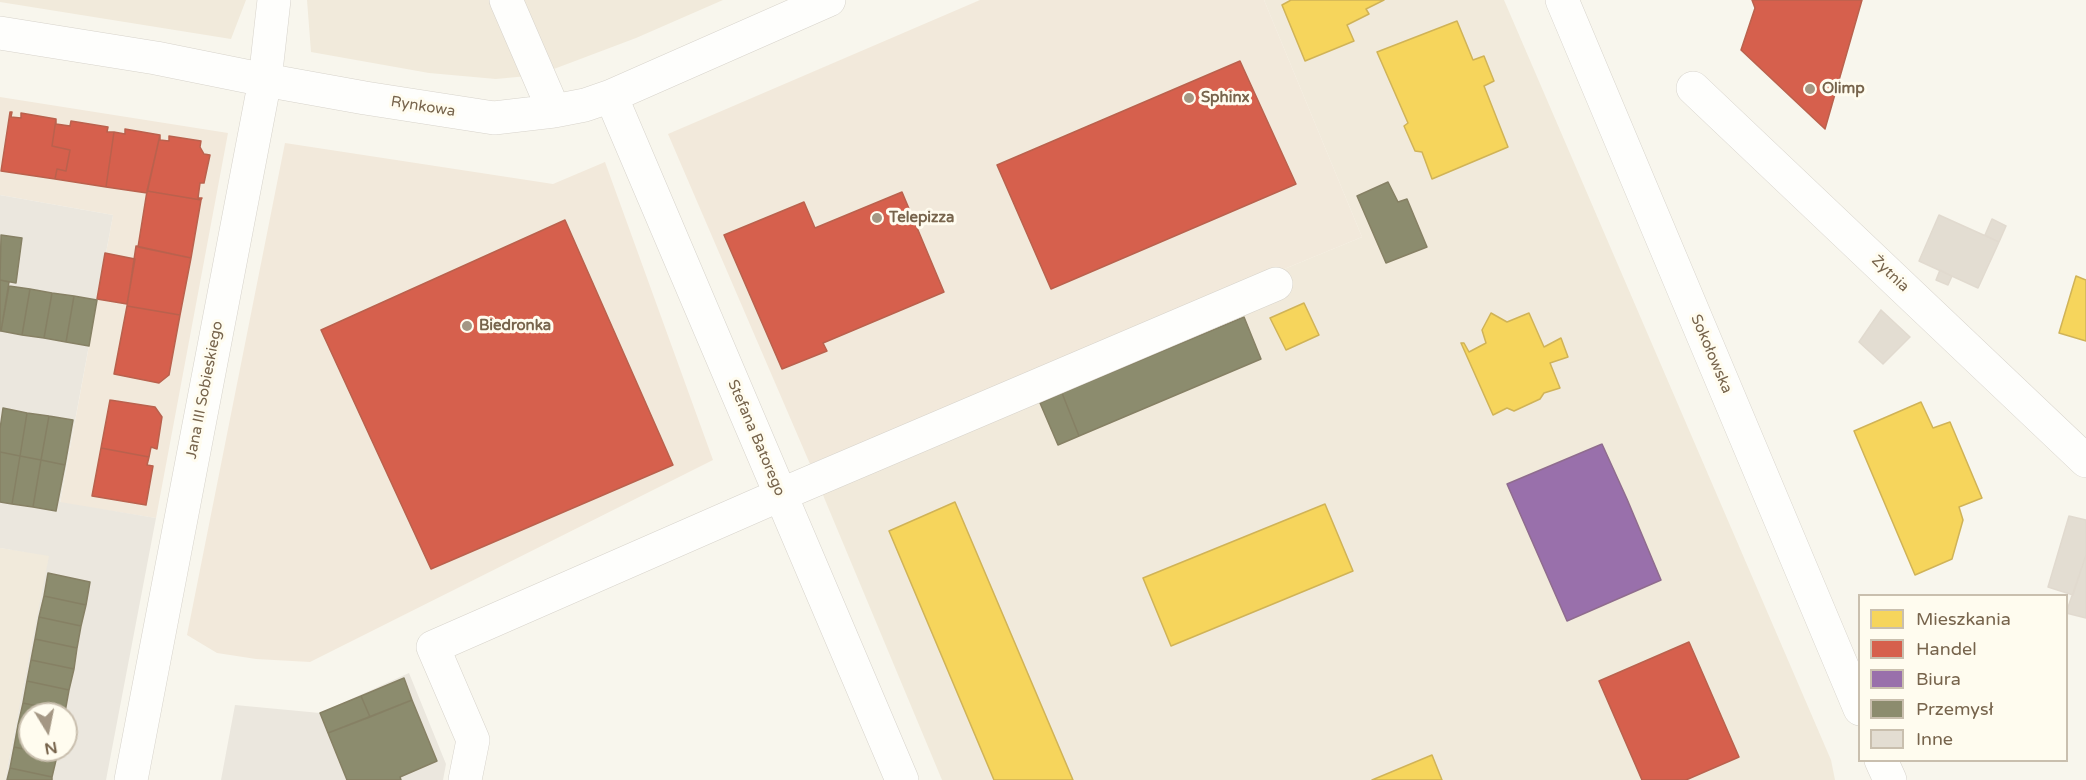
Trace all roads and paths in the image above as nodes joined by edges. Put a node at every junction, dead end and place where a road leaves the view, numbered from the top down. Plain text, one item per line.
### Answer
1 (274, 0) edge
2 (507, 0) edge
3 (829, 0) edge
4 (1562, 0) edge
5 (0, 33) edge
6 (265, 80) junction
7 (1693, 88) dead end
8 (611, 96) junction
9 (554, 111) junction
10 (1276, 284) dead end
11 (2086, 461) edge
12 (780, 495) junction
13 (1858, 704) edge
14 (1882, 762) edge
15 (131, 780) edge
16 (465, 780) edge
17 (902, 780) edge
18 (1890, 780) edge

1 - 6 street, Jana III Sobieskiego
2 - 9 street
3 - 8 street, Rynkowa
4 - 13 street, Sokołowska
5 - 6 street, Rynkowa
6 - 9 street, Rynkowa
6 - 15 street, Jana III Sobieskiego
7 - 11 street, Żytnia
8 - 9 street, Rynkowa
8 - 12 street, Stefana Batorego
10 - 12 street
12 - 16 street
12 - 17 street, Stefana Batorego
14 - 18 street

